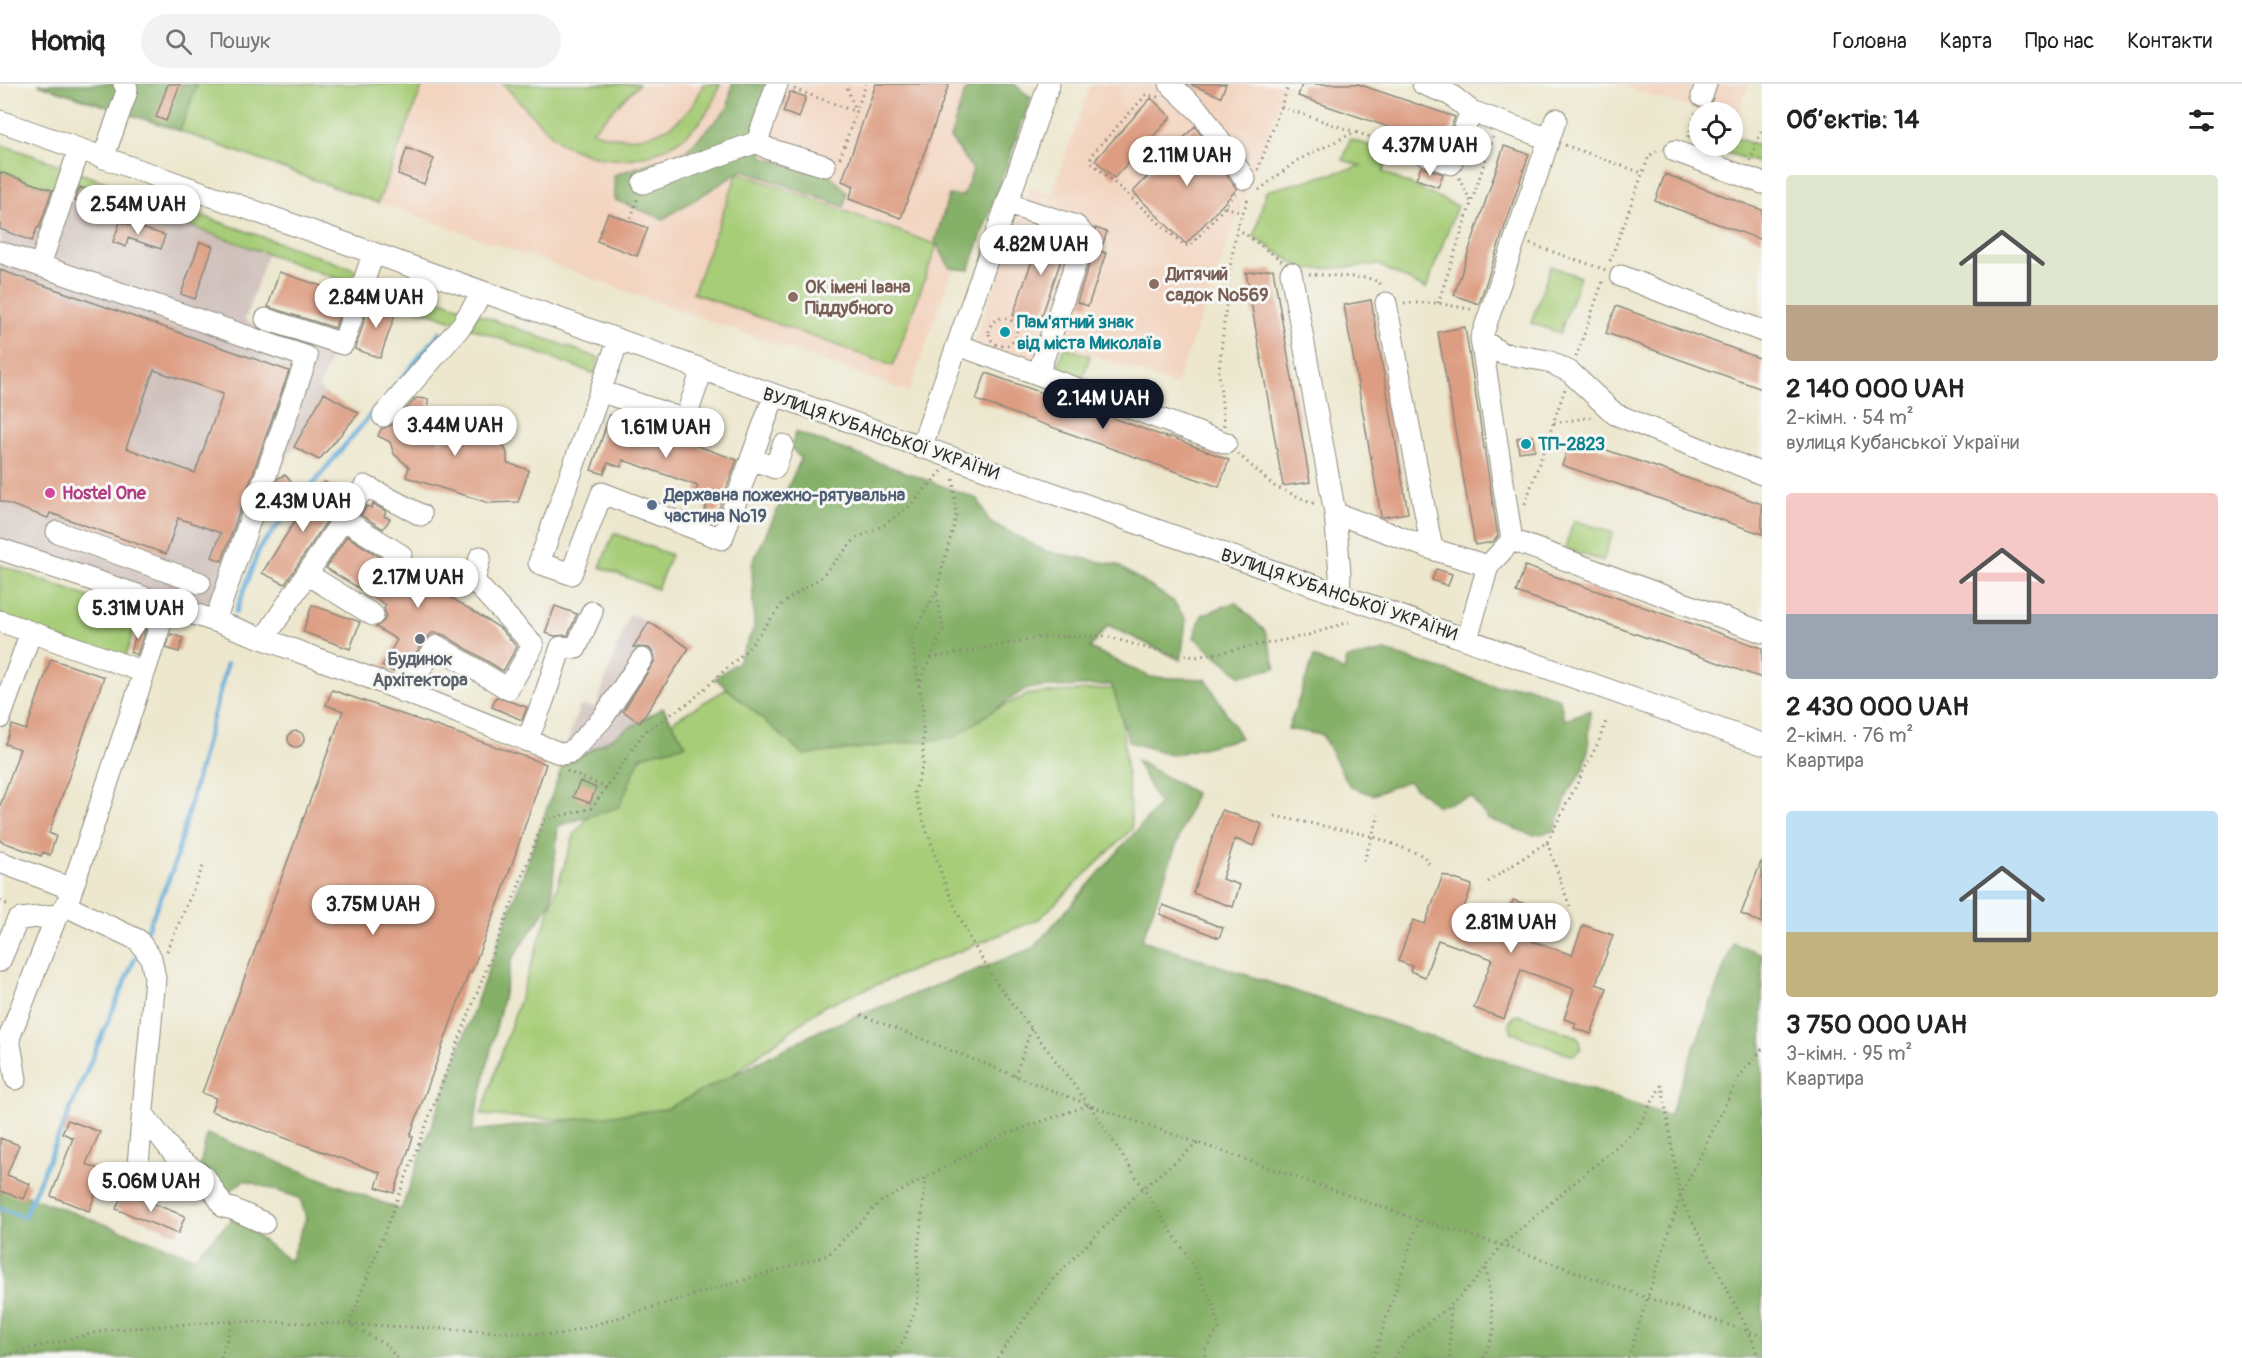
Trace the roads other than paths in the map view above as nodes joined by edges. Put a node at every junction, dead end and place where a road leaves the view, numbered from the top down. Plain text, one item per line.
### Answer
1 (124, 84) edge
2 (1049, 84) edge
3 (1423, 84) edge
4 (785, 86) edge
5 (1167, 92) edge
6 (1471, 111) junction
7 (1556, 119) dead end
8 (0, 121) edge
9 (1549, 139) junction
10 (757, 142) junction
11 (79, 150) junction
12 (1679, 153) road end
13 (1424, 154) road end
14 (103, 158) junction
15 (825, 166) road end
16 (1753, 180) edge
17 (643, 183) dead end
18 (1250, 186) road end
19 (1008, 204) junction
20 (0, 252) edge
21 (373, 254) junction
22 (1285, 265) road end
23 (39, 266) junction
24 (1621, 276) road end
25 (482, 293) junction
26 (1386, 303) dead end
27 (266, 319) dead end
28 (1762, 331) edge
29 (1480, 339) junction
30 (618, 341) junction
31 (958, 345) junction
32 (702, 370) junction
33 (1038, 374) junction
34 (600, 391) junction
35 (774, 396) junction
36 (383, 416) dead end
37 (1226, 443) road end
38 (783, 445) dead end
39 (921, 448) junction
40 (752, 459) junction
41 (1762, 474) edge
42 (1335, 513) junction
43 (421, 515) dead end
44 (343, 519) junction
45 (57, 532) dead end
46 (1512, 540) junction
47 (0, 549) edge
48 (1432, 549) junction
49 (401, 555) dead end
50 (480, 557) dead end
51 (144, 563) junction
52 (1488, 566) junction
53 (307, 574) junction
54 (200, 583) dead end
55 (134, 594) junction
56 (1339, 595) junction
57 (166, 605) junction
58 (592, 612) dead end
59 (373, 615) dead end
60 (0, 621) edge
61 (215, 621) junction
62 (31, 632) junction
63 (1762, 632) edge
64 (264, 639) junction
65 (1467, 639) junction
66 (642, 659) dead end
67 (144, 672) junction
68 (403, 692) junction
69 (0, 718) edge
70 (527, 741) junction
71 (1762, 744) edge
72 (0, 862) edge
73 (65, 903) junction
74 (0, 961) edge
75 (4, 1038) edge
76 (16, 1079) dead end
77 (143, 1114) junction
78 (137, 1175) dead end
79 (264, 1223) dead end

1 - 14 street
2 - 19 street
3 - 6 street
4 - 10 street
5 - 18 street
6 - 9 street
6 - 13 street
7 - 9 street
8 - 11 street, ВУЛИЦЯ КУБАНСЬКОЇ УКРАЇНИ
9 - 29 street
10 - 15 street
10 - 17 street
11 - 14 street, ВУЛИЦЯ КУБАНСЬКОЇ УКРАЇНИ
11 - 23 street
12 - 16 street
14 - 21 street, ВУЛИЦЯ КУБАНСЬКОЇ УКРАЇНИ
19 - 31 street
19 - 33 street
20 - 23 street
21 - 25 street, ВУЛИЦЯ КУБАНСЬКОЇ УКРАЇНИ
21 - 27 street
22 - 42 street
23 - 61 street
24 - 28 street
25 - 30 street, ВУЛИЦЯ КУБАНСЬКОЇ УКРАЇНИ
25 - 36 street
26 - 48 street
29 - 41 street
29 - 46 street
30 - 32 street, ВУЛИЦЯ КУБАНСЬКОЇ УКРАЇНИ
30 - 34 street
31 - 33 street
31 - 39 street
32 - 34 street
32 - 35 street, ВУЛИЦЯ КУБАНСЬКОЇ УКРАЇНИ
33 - 37 street
34 - 40 street
35 - 39 street, ВУЛИЦЯ КУБАНСЬКОЇ УКРАЇНИ
35 - 40 street
38 - 40 street
39 - 56 street, ВУЛИЦЯ КУБАНСЬКОЇ УКРАЇНИ
42 - 48 street
42 - 56 street
43 - 44 street
44 - 49 street
44 - 53 street
45 - 51 street
46 - 52 street
46 - 63 street
47 - 55 street
48 - 52 street
50 - 68 street
51 - 54 street
51 - 55 street
52 - 65 street
53 - 59 street
53 - 64 street
55 - 57 street
56 - 65 street, ВУЛИЦЯ КУБАНСЬКОЇ УКРАЇНИ
57 - 61 street
57 - 67 street
58 - 70 street
60 - 62 street
61 - 64 street
62 - 67 street
62 - 69 street
64 - 68 street
65 - 71 street, ВУЛИЦЯ КУБАНСЬКОЇ УКРАЇНИ
66 - 70 street
67 - 73 street
68 - 70 street
72 - 73 street
73 - 74 street
73 - 75 street
73 - 77 street
75 - 76 street
77 - 78 street
77 - 79 street

